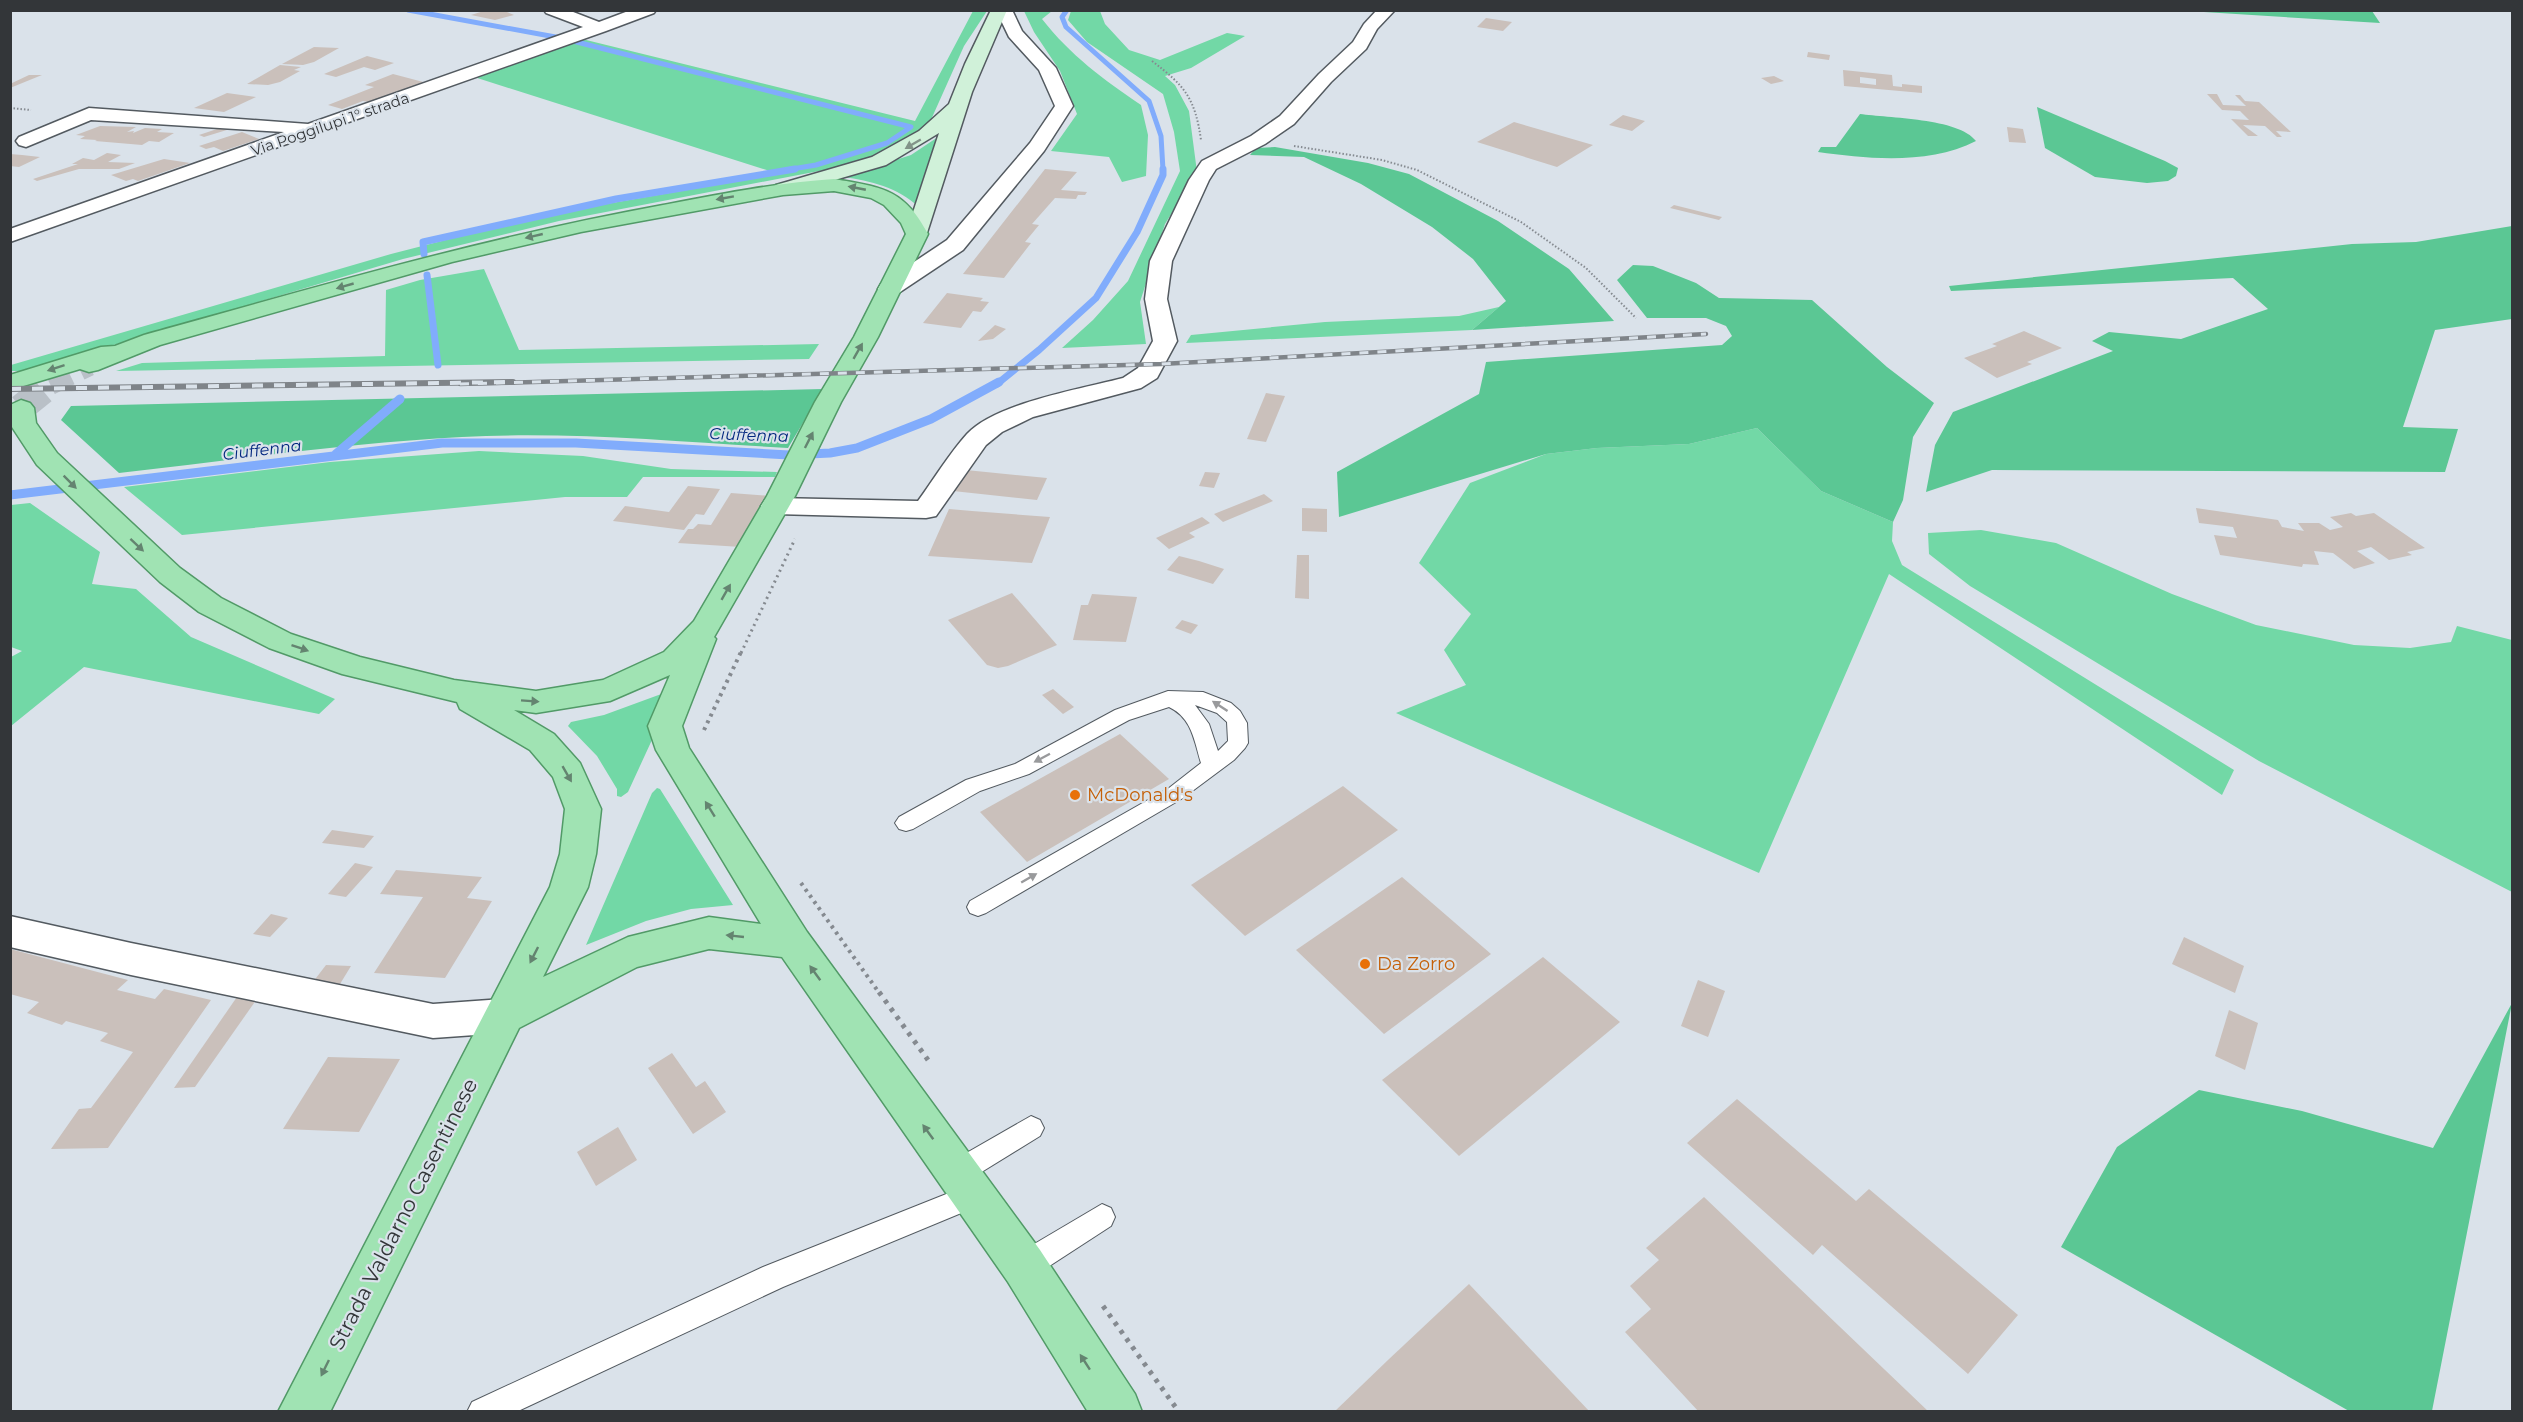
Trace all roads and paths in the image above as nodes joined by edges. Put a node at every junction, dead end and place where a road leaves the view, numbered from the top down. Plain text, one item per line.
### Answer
1 (552, 10) edge
2 (648, 10) edge
3 (999, 10) edge
4 (1004, 10) edge
5 (1387, 10) edge
6 (600, 28) junction
7 (1152, 61) dead end
8 (957, 106) junction
9 (316, 129) junction
10 (1258, 140) junction
11 (26, 141) dead end
12 (1209, 165) junction
13 (783, 189) junction
14 (917, 234) junction
15 (10, 236) edge
16 (889, 290) junction
17 (1636, 318) dead end
18 (152, 340) junction
19 (89, 365) tunnel mouth
20 (10, 382) edge
21 (21, 408) dead end
22 (10, 451) edge
23 (47, 459) junction
24 (775, 506) junction
25 (811, 506) junction
26 (706, 627) junction
27 (454, 691) junction
28 (1168, 698) junction
29 (699, 740) dead end
30 (1212, 765) junction
31 (906, 823) dead end
32 (795, 874) dead end
33 (978, 907) dead end
34 (10, 931) edge
35 (793, 943) junction
36 (503, 1016) junction
37 (932, 1066) dead end
38 (1031, 1128) dead end
39 (966, 1184) junction
40 (1102, 1217) dead end
41 (1024, 1266) junction
42 (1097, 1298) dead end
43 (303, 1412) edge
44 (482, 1412) edge
45 (1117, 1412) edge
46 (1179, 1412) edge

1 - 6 street
2 - 6 street, Via Poggilupi 1° strada
3 - 8 main road
4 - 16 street
5 - 10 street
6 - 9 street, Via Poggilupi 1° strada
7 - 12 path
8 -> 13 main road
8 - 14 main road
9 - 11 street
9 - 15 street, Via Poggilupi 1° strada
10 - 12 street
10 - 17 path
12 - 25 street
14 -> 13 main road
13 -> 18 main road
14 - 16 main road
24 -> 16 main road
18 - 19 main road
18 -> 20 main road
21 - 23 main road
22 - 23 main road
23 -> 27 main road
24 - 25 street
26 -> 24 main road
25 - 29 path
27 -> 26 main road
35 -> 26 main road
27 -> 36 main road, Strada Valdarno Casentinese
28 - 30 lane
30 -> 28 lane
28 -> 31 lane
33 -> 30 lane
32 - 37 path
34 - 36 street
35 -> 36 main road
39 -> 35 main road
36 -> 43 main road, Strada Valdarno Casentinese
38 - 39 lane
39 - 41 main road
39 - 44 lane
40 - 41 lane
45 -> 41 main road
42 - 46 path

